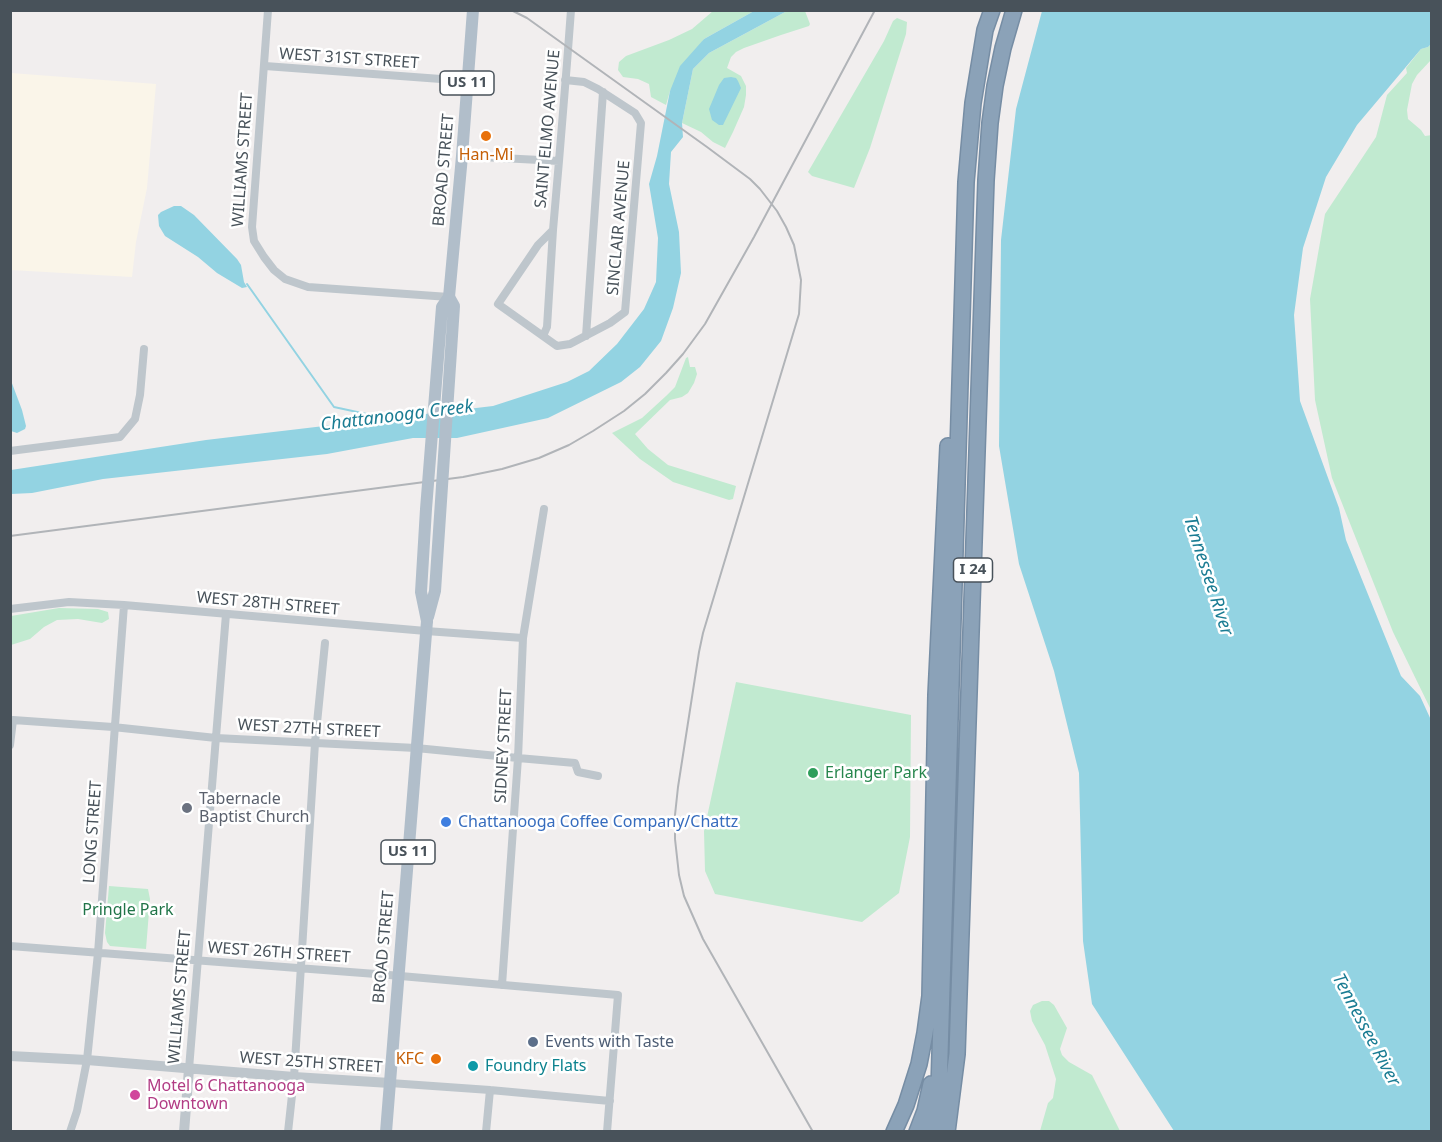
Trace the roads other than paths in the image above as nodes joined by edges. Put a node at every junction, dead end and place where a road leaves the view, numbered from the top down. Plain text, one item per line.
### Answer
1 (268, 10) edge
2 (473, 10) edge
3 (571, 10) edge
4 (992, 10) edge
5 (1014, 10) edge
6 (265, 66) junction
7 (565, 80) junction
8 (468, 81) junction
9 (603, 92) junction
10 (462, 156) junction
11 (559, 161) junction
12 (553, 230) junction
13 (449, 297) junction
14 (498, 304) joint
15 (543, 336) junction
16 (586, 336) junction
17 (144, 349) dead end
18 (961, 349) junction
19 (10, 451) edge
20 (544, 509) dead end
21 (124, 605) junction
22 (10, 609) edge
23 (226, 614) junction
24 (426, 626) junction
25 (523, 638) junction
26 (325, 643) dead end
27 (113, 727) junction
28 (216, 738) junction
29 (315, 743) junction
30 (10, 745) edge
31 (416, 748) junction
32 (518, 758) junction
33 (598, 776) dead end
34 (10, 946) edge
35 (98, 953) junction
36 (199, 960) junction
37 (300, 968) junction
38 (398, 976) junction
39 (502, 985) junction
40 (941, 1040) junction
41 (957, 1054) junction
42 (10, 1056) edge
43 (87, 1060) junction
44 (189, 1070) junction
45 (294, 1077) junction
46 (390, 1083) junction
47 (490, 1090) junction
48 (609, 1101) junction
49 (70, 1131) edge
50 (184, 1131) edge
51 (288, 1131) edge
52 (386, 1131) edge
53 (486, 1131) edge
54 (607, 1131) edge
55 (894, 1131) edge
56 (917, 1131) edge
57 (933, 1131) edge
58 (948, 1131) edge
59 (954, 1131) edge

1 - 6 street, WILLIAMS STREET
2 - 8 main road, BROAD STREET / US 11
3 - 7 street, SAINT ELMO AVENUE
4 - 18 highway, I 24
5 - 41 highway, I 24
6 - 8 street, WEST 31ST STREET
6 - 13 street, WILLIAMS STREET
7 - 9 street, SINCLAIR AVENUE
7 - 11 street, SAINT ELMO AVENUE
8 - 10 main road, BROAD STREET / US 11
9 - 16 street
9 - 16 street, SINCLAIR AVENUE
10 - 11 street
10 - 13 main road, BROAD STREET / US 11
11 - 12 street, SAINT ELMO AVENUE
12 - 14 street, SAINT ELMO AVENUE
12 - 15 street
13 - 24 main road, BROAD STREET / US 11, bridge
14 - 15 street, SINCLAIR AVENUE
15 - 16 street, SINCLAIR AVENUE
17 - 19 street
18 - 40 highway, I 24
18 - 55 highway
20 - 25 street, SIDNEY STREET
21 - 22 street, WEST 28TH STREET
21 - 23 street, WEST 28TH STREET
21 - 27 street, LONG STREET
23 - 24 street, WEST 28TH STREET
23 - 28 street, WILLIAMS STREET
24 - 25 street, WEST 28TH STREET
24 - 31 main road, BROAD STREET / US 11
25 - 32 street, SIDNEY STREET
26 - 29 street
27 - 28 street, WEST 27TH STREET
27 - 30 street, WEST 27TH STREET
27 - 35 street, LONG STREET
28 - 29 street, WEST 27TH STREET
28 - 36 street, WILLIAMS STREET
29 - 31 street, WEST 27TH STREET
29 - 37 street
31 - 32 street, WEST 27TH STREET
31 - 38 main road, BROAD STREET / US 11
32 - 33 street, WEST 27TH STREET
32 - 39 street, SIDNEY STREET
34 - 35 street, WEST 26TH STREET
35 - 36 street, WEST 26TH STREET
35 - 43 street, LONG STREET
36 - 37 street, WEST 26TH STREET
36 - 44 street, WILLIAMS STREET
37 - 38 street, WEST 26TH STREET
37 - 45 street
38 - 39 street, WEST 26TH STREET
38 - 46 main road, BROAD STREET / US 11
39 - 48 street, WEST 26TH STREET
40 - 56 highway
40 - 57 highway, I 24
41 - 58 highway, I 24
41 - 59 highway
42 - 43 street, WEST 25TH STREET
43 - 44 street, WEST 25TH STREET
43 - 49 street, LONG STREET
44 - 45 street, WEST 25TH STREET
44 - 50 street, WILLIAMS STREET
45 - 46 street, WEST 25TH STREET
45 - 51 street
46 - 47 street, WEST 25TH STREET
46 - 52 main road, BROAD STREET / US 11
47 - 48 street, WEST 25TH STREET
47 - 53 street
48 - 54 street

